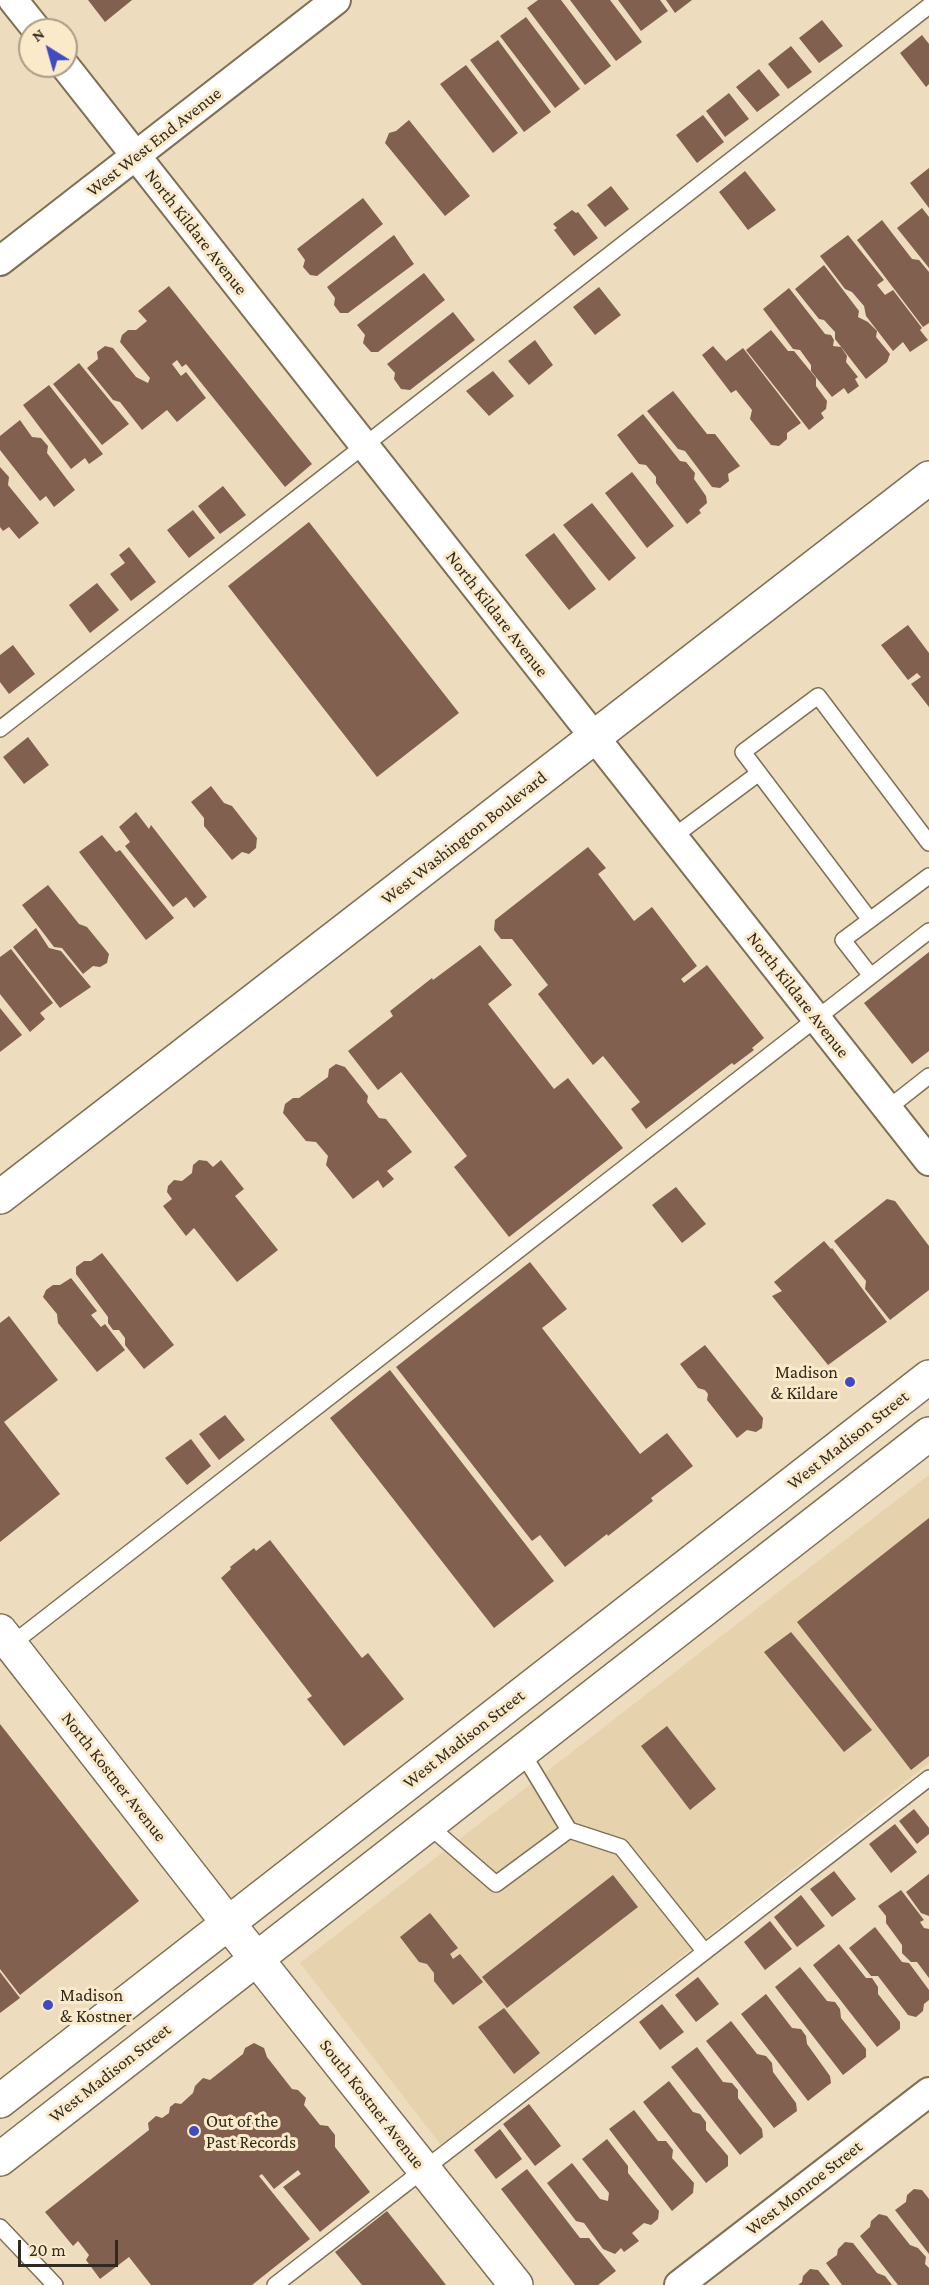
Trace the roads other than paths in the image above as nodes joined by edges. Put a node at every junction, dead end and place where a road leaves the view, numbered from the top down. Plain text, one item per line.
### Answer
1 (13, 0) edge
2 (336, 0) edge
3 (929, 6) edge
4 (27, 18) edge
5 (74, 78) edge
6 (136, 156) junction
7 (0, 261) edge
8 (364, 446) junction
9 (929, 478) edge
10 (0, 729) edge
11 (594, 737) junction
12 (759, 772) junction
13 (673, 837) junction
14 (929, 843) edge
15 (929, 876) edge
16 (870, 920) junction
17 (929, 931) edge
18 (871, 976) junction
19 (816, 1019) junction
20 (929, 1076) edge
21 (887, 1109) junction
22 (929, 1161) edge
23 (0, 1197) edge
24 (929, 1377) edge
25 (929, 1434) edge
26 (4, 1643) edge
27 (522, 1752) junction
28 (929, 1778) edge
29 (428, 1825) junction
30 (568, 1830) junction
31 (228, 1923) junction
32 (705, 1952) junction
33 (256, 1959) junction
34 (929, 2092) edge
35 (0, 2101) edge
36 (0, 2159) edge
37 (424, 2170) junction
38 (0, 2227) edge
39 (55, 2285) edge
40 (275, 2285) edge
41 (516, 2285) edge
42 (679, 2285) edge

1 - 4 street
2 - 6 street, West West End Avenue
3 - 8 lane
5 - 6 street, North Kildare Avenue
6 - 7 street, West West End Avenue
6 - 8 street, North Kildare Avenue
8 - 10 lane
8 - 11 street, North Kildare Avenue
9 - 11 main road, West Washington Boulevard
11 - 13 street, North Kildare Avenue
11 - 23 main road, West Washington Boulevard
12 - 13 lane
12 - 14 lane
12 - 16 lane
13 - 19 street, North Kildare Avenue
15 - 16 lane
16 - 18 lane
17 - 18 lane
18 - 19 lane
19 - 21 street, North Kildare Avenue
19 - 26 lane
20 - 21 lane
21 - 22 street, North Kildare Avenue
24 - 31 main road, West Madison Street
25 - 27 main road, West Madison Street
26 - 31 main road, North Kostner Avenue
27 - 29 main road, West Madison Street
27 - 30 lane
28 - 32 lane
29 - 30 lane
29 - 33 main road, West Madison Street
30 - 32 lane
31 - 33 main road, South Kostner Avenue
31 - 35 main road, West Madison Street
32 - 37 lane
33 - 36 main road, West Madison Street
33 - 37 main road, South Kostner Avenue
34 - 42 street, West Monroe Street
37 - 40 lane
37 - 41 main road, South Kostner Avenue
38 - 39 lane

